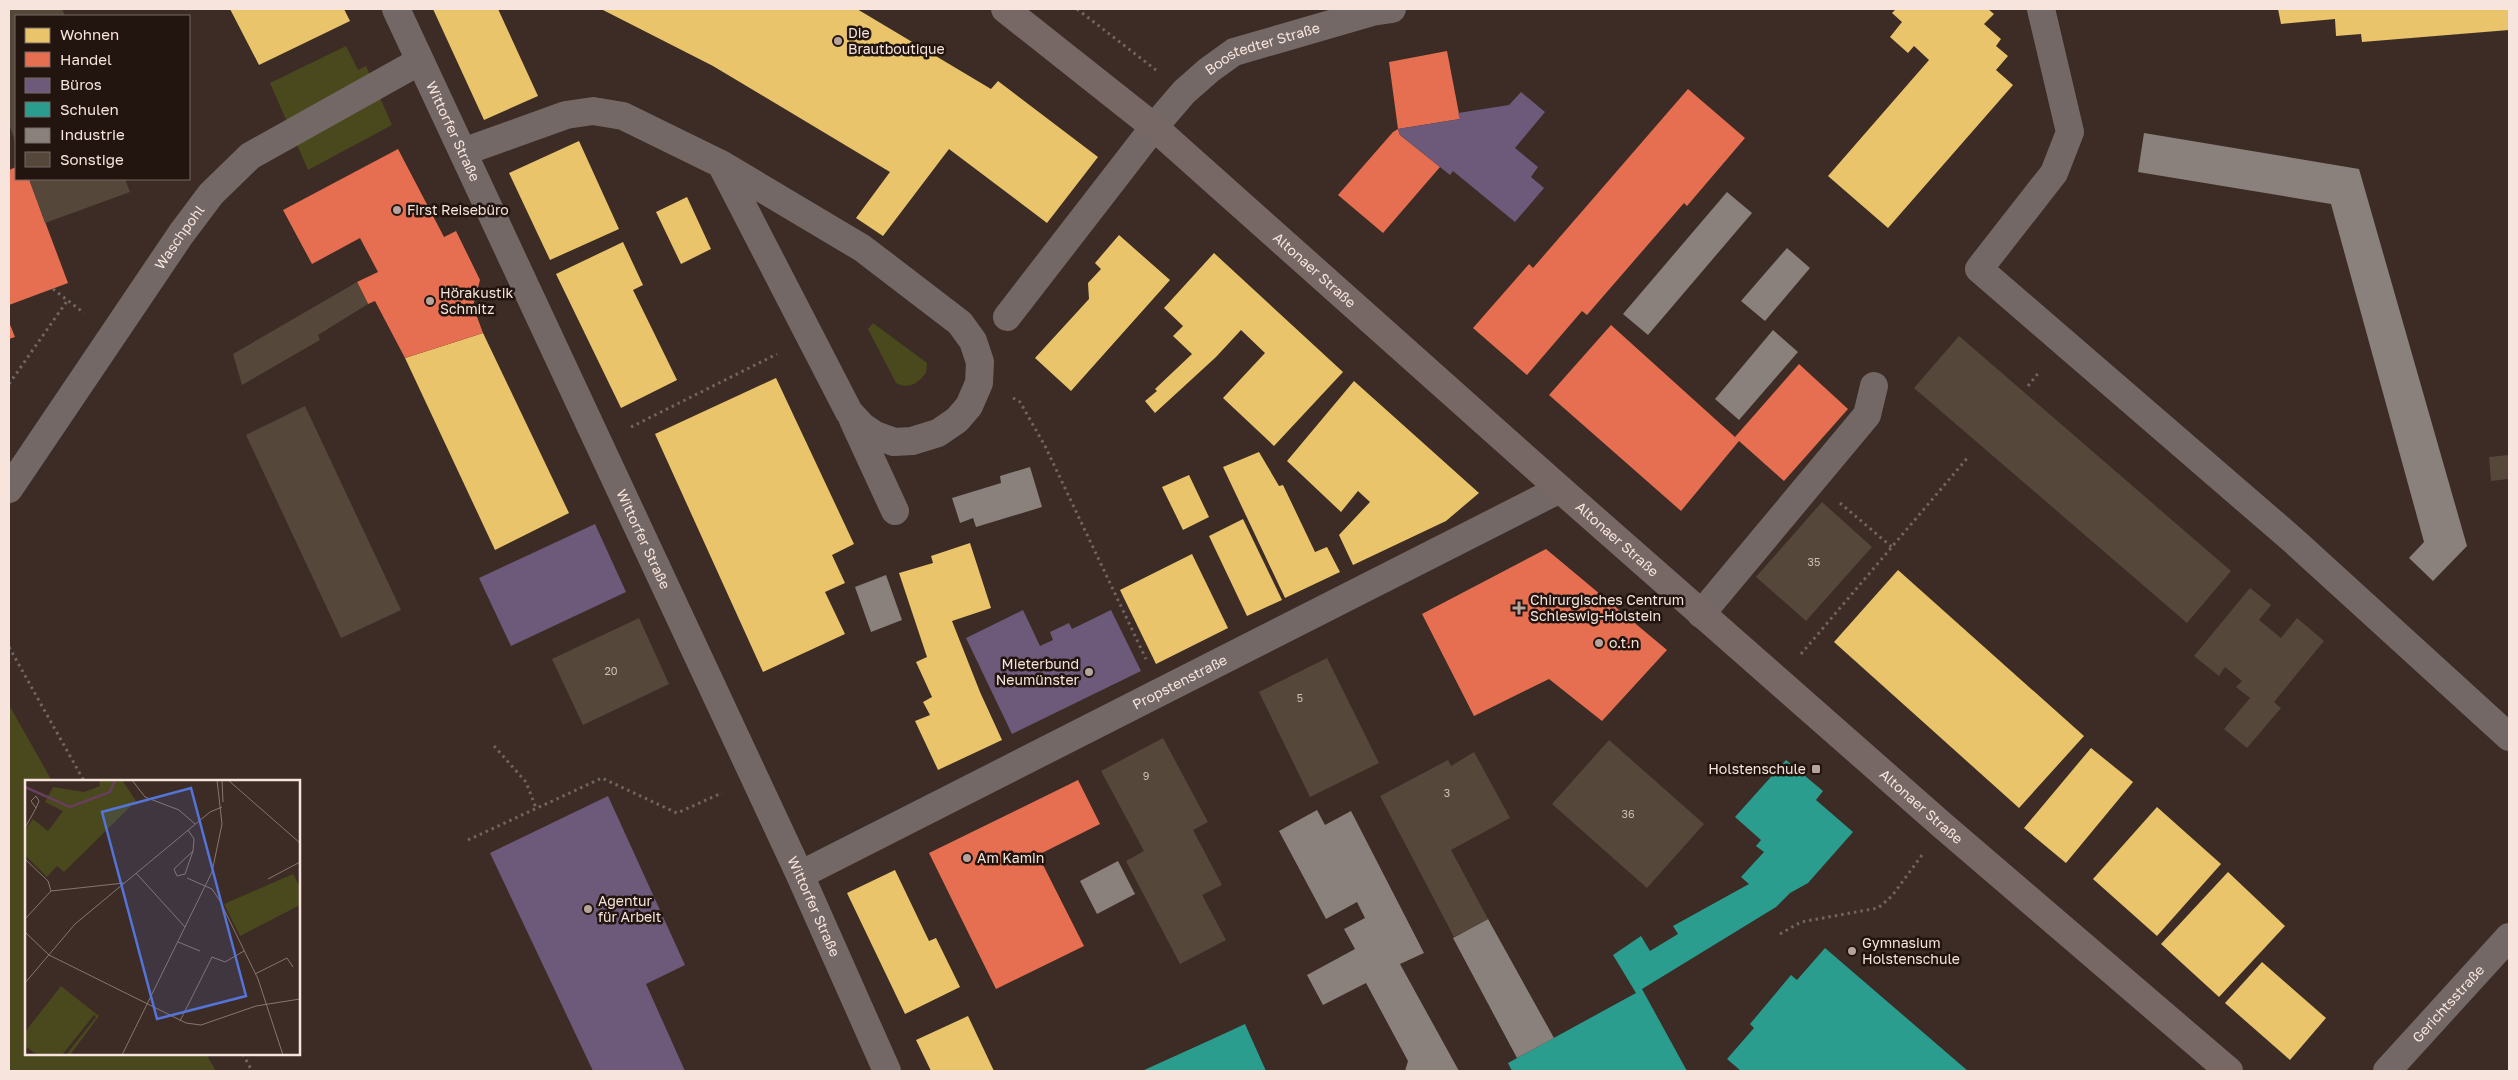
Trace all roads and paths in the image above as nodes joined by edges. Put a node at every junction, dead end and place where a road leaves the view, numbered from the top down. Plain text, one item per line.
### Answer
1 (396, 9) edge
2 (1005, 9) edge
3 (1077, 9) edge
4 (1392, 9) edge
5 (2042, 9) edge
6 (420, 61) junction
7 (1184, 92) junction
8 (1154, 127) junction
9 (464, 152) junction
10 (721, 164) junction
11 (66, 301) dead end
12 (1007, 317) dead end
13 (811, 337) junction
14 (979, 383) junction
15 (9, 384) edge
16 (1874, 386) dead end
17 (849, 412) junction
18 (599, 443) junction
19 (1970, 456) dead end
20 (1814, 481) junction
21 (9, 488) edge
22 (1560, 489) junction
23 (895, 511) dead end
24 (1893, 548) junction
25 (1701, 614) junction
26 (9, 647) edge
27 (1778, 681) junction
28 (1162, 693) junction
29 (2509, 737) edge
30 (494, 746) dead end
31 (755, 778) junction
32 (83, 780) edge
33 (536, 808) junction
34 (1942, 825) junction
35 (468, 840) dead end
36 (800, 875) junction
37 (1780, 934) dead end
38 (2509, 937) edge
39 (873, 1042) junction
40 (244, 1055) edge
41 (252, 1071) edge
42 (867, 1071) edge
43 (887, 1071) edge
44 (2229, 1071) edge
45 (2387, 1071) edge

1 - 6 street, Wittorfer Straße
2 - 8 main road, Altonaer Straße
3 - 7 path
4 - 7 street, Boostedter Straße
5 - 29 street
6 - 9 street, Wittorfer Straße
6 - 21 street, Waschpohl
7 - 8 street, Boostedter Straße
8 - 12 street, Boostedter Straße
8 - 22 main road, Altonaer Straße
9 - 10 street
9 - 18 street, Wittorfer Straße
10 - 13 street
10 - 14 street
11 - 15 path
13 - 17 street
13 - 18 path
14 - 17 street
14 - 28 path
16 - 20 street
17 - 23 street
18 - 31 street, Wittorfer Straße
19 - 24 path
20 - 24 path
20 - 25 street
22 - 25 main road, Altonaer Straße
22 - 28 street, Propstenstraße
24 - 27 path
25 - 27 main road, Altonaer Straße
26 - 32 path
27 - 34 main road, Altonaer Straße
28 - 36 street, Propstenstraße
30 - 33 path
31 - 33 path
31 - 36 street, Wittorfer Straße
33 - 35 path
34 - 37 path
34 - 44 main road, Altonaer Straße
36 - 39 street, Wittorfer Straße
38 - 45 street, Gerichtsstraße
39 - 42 street
39 - 43 street, Wittorfer Straße
40 - 41 path

